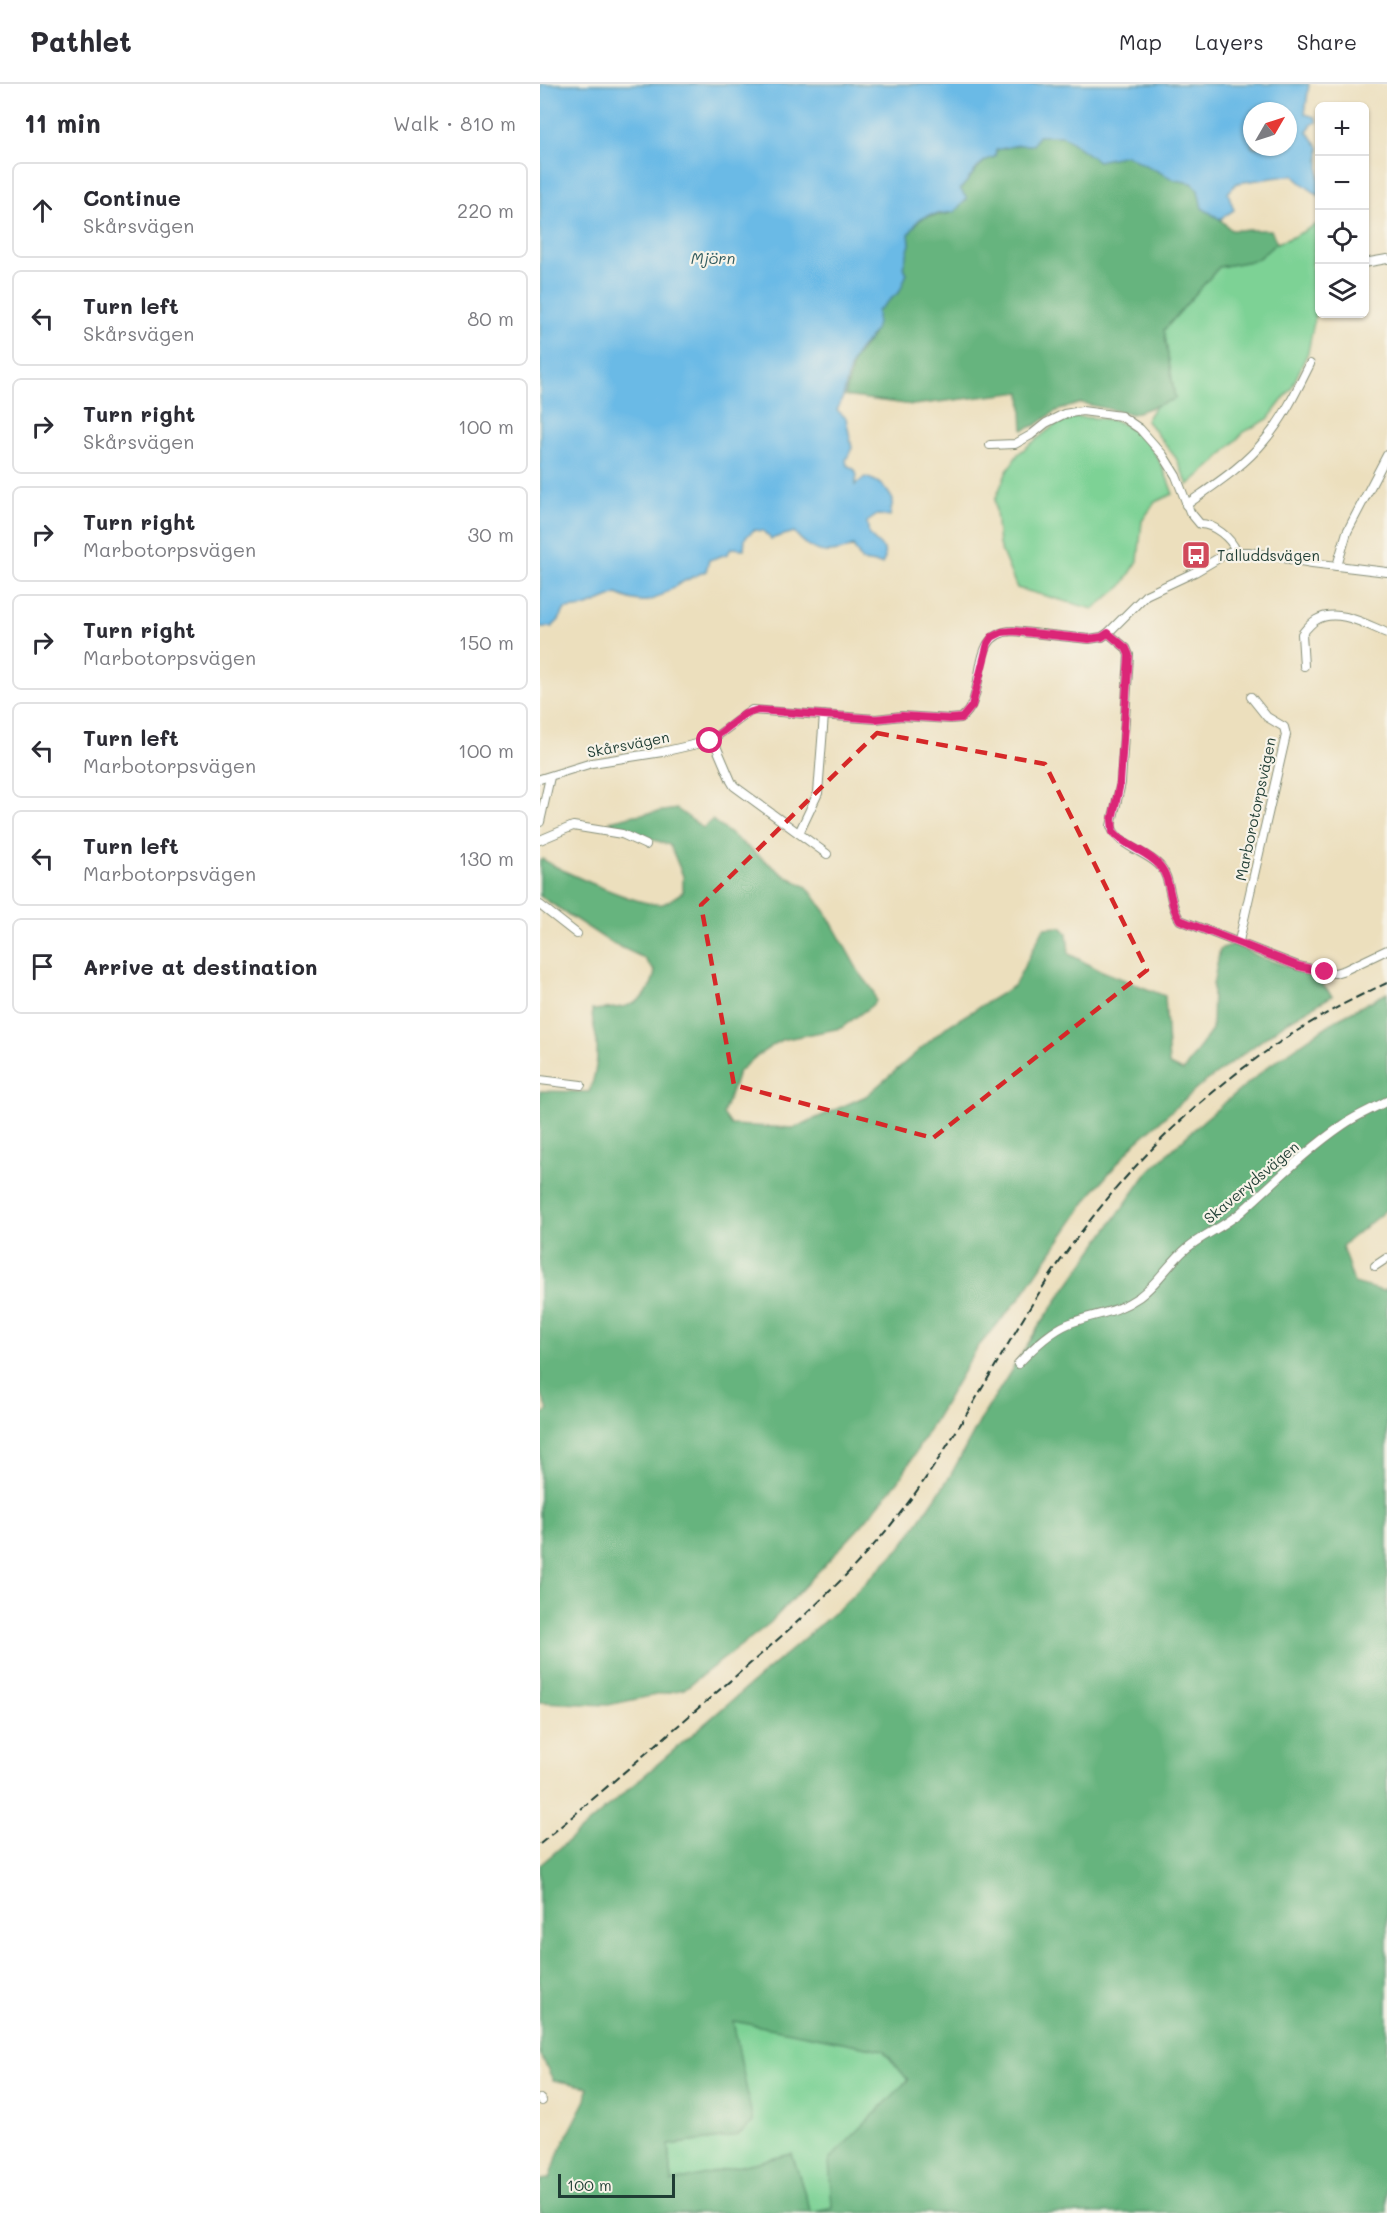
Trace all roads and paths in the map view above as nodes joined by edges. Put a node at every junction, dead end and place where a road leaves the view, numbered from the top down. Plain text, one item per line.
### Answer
1 (1387, 260) edge
2 (1369, 262) edge
3 (1311, 364) dead end
4 (990, 445) dead end
5 (1387, 455) edge
6 (1186, 505) junction
7 (1236, 551) junction
8 (1337, 567) junction
9 (1387, 572) edge
10 (1108, 633) junction
11 (1387, 633) edge
12 (1304, 666) dead end
13 (1251, 697) dead end
14 (824, 715) junction
15 (713, 739) junction
16 (550, 777) junction
17 (540, 779) edge
18 (540, 822) edge
19 (799, 833) junction
20 (540, 840) edge
21 (646, 845) dead end
22 (827, 854) dead end
23 (540, 905) edge
24 (577, 934) dead end
25 (1239, 941) junction
26 (1387, 950) edge
27 (540, 1080) edge
28 (581, 1084) dead end
29 (1387, 1101) edge
30 (1387, 1258) edge
31 (1375, 1266) dead end
32 (1018, 1364) dead end

1 - 2 street
3 - 6 street
4 - 6 street
5 - 8 street
6 - 7 street
7 - 8 street
7 - 10 street
8 - 9 street
10 - 14 street, Skårsvägen
10 - 25 street
11 - 12 street
13 - 25 street, Marborotorpsvägen
14 - 15 street, Skårsvägen
14 - 19 street
15 - 16 street, Skårsvägen
15 - 19 street
16 - 17 street, Skårsvägen
16 - 18 street
19 - 22 street
20 - 21 street
23 - 24 street
25 - 26 street
27 - 28 street
29 - 32 street, Skaverydsvägen
30 - 31 street

